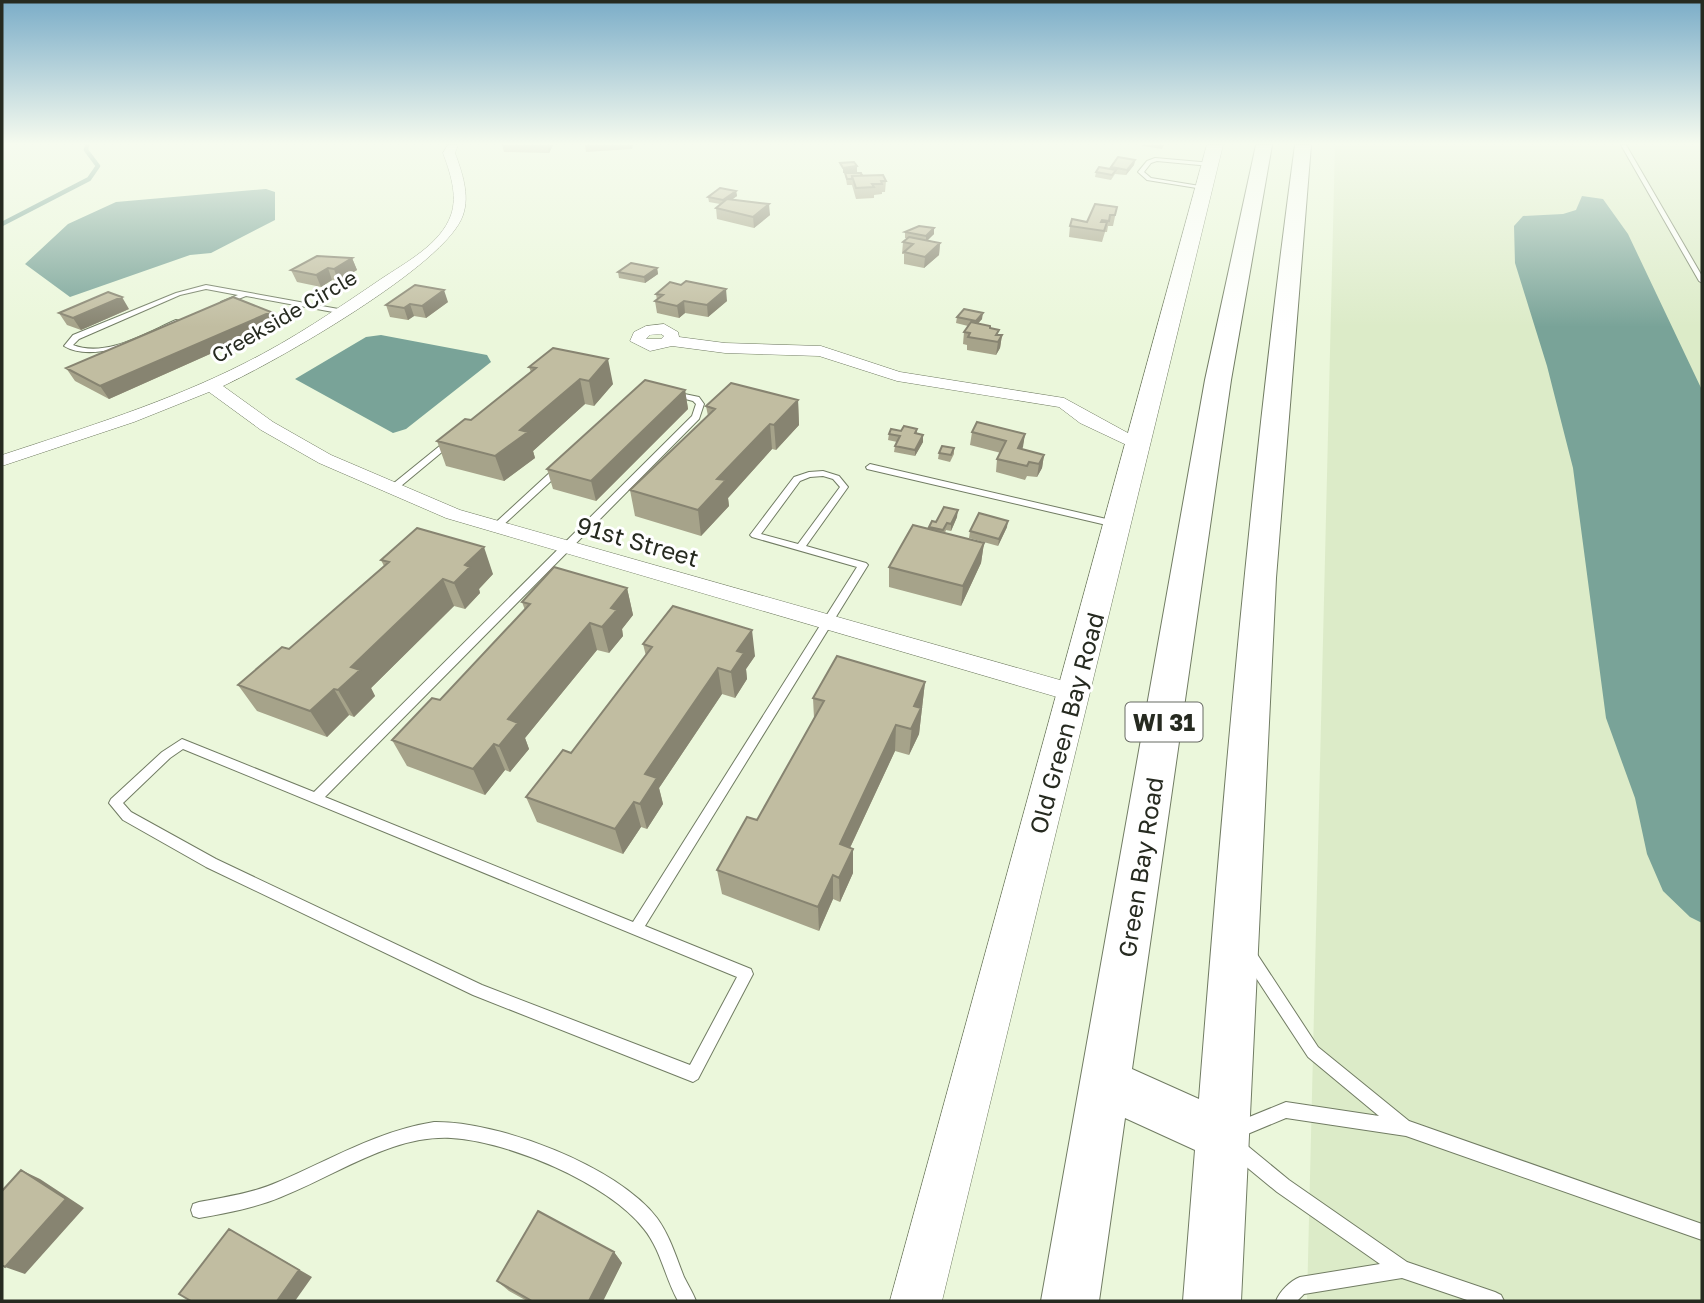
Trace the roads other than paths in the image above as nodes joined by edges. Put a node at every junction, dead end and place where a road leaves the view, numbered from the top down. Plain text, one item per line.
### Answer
1 (458, 206) edge
2 (1199, 206) edge
3 (1252, 206) edge
4 (1295, 206) edge
5 (1658, 206) edge
6 (1702, 281) edge
7 (245, 294) junction
8 (208, 309) edge
9 (344, 312) junction
10 (184, 318) edge
11 (670, 341) dead end
12 (210, 385) junction
13 (666, 392) edge
14 (461, 434) edge
15 (1139, 444) junction
16 (568, 460) edge
17 (2, 461) edge
18 (870, 467) dead end
19 (392, 489) junction
20 (1118, 524) junction
21 (497, 526) junction
22 (565, 547) junction
23 (801, 547) junction
24 (829, 623) junction
25 (1073, 693) junction
26 (316, 798) junction
27 (637, 928) junction
28 (1236, 936) junction
29 (1106, 1083) junction
30 (1406, 1128) junction
31 (1223, 1136) junction
32 (199, 1210) dead end
33 (1702, 1232) edge
34 (1402, 1269) junction
35 (687, 1301) edge
36 (916, 1301) edge
37 (1070, 1301) edge
38 (1212, 1301) edge
39 (1285, 1301) edge
40 (1495, 1301) edge

1 - 9 street, Creekside Circle
2 - 15 street, Old Green Bay Road
3 - 29 main road, Green Bay Road / WI 31
4 - 28 main road
5 - 6 lane
7 - 8 lane
7 - 9 lane
7 - 10 lane
9 - 12 street, Creekside Circle
11 - 15 street
12 - 17 street, Creekside Circle
12 - 19 street, 91st Street
13 - 22 lane
14 - 19 lane
15 - 20 street, Old Green Bay Road
16 - 21 lane
18 - 20 lane
19 - 21 street, 91st Street
20 - 25 street, Old Green Bay Road
21 - 22 street, 91st Street
22 - 24 street, 91st Street
22 - 26 lane
23 - 23 lane
23 - 24 lane
24 - 25 street, 91st Street
24 - 27 lane
25 - 36 street, Old Green Bay Road
26 - 27 lane
26 - 27 lane
28 - 30 lane
28 - 31 main road
29 - 31 main road
29 - 37 main road, Green Bay Road / WI 31
30 - 31 lane
30 - 33 lane
31 - 34 lane
31 - 38 main road
32 - 35 lane
34 - 39 lane
34 - 40 lane

